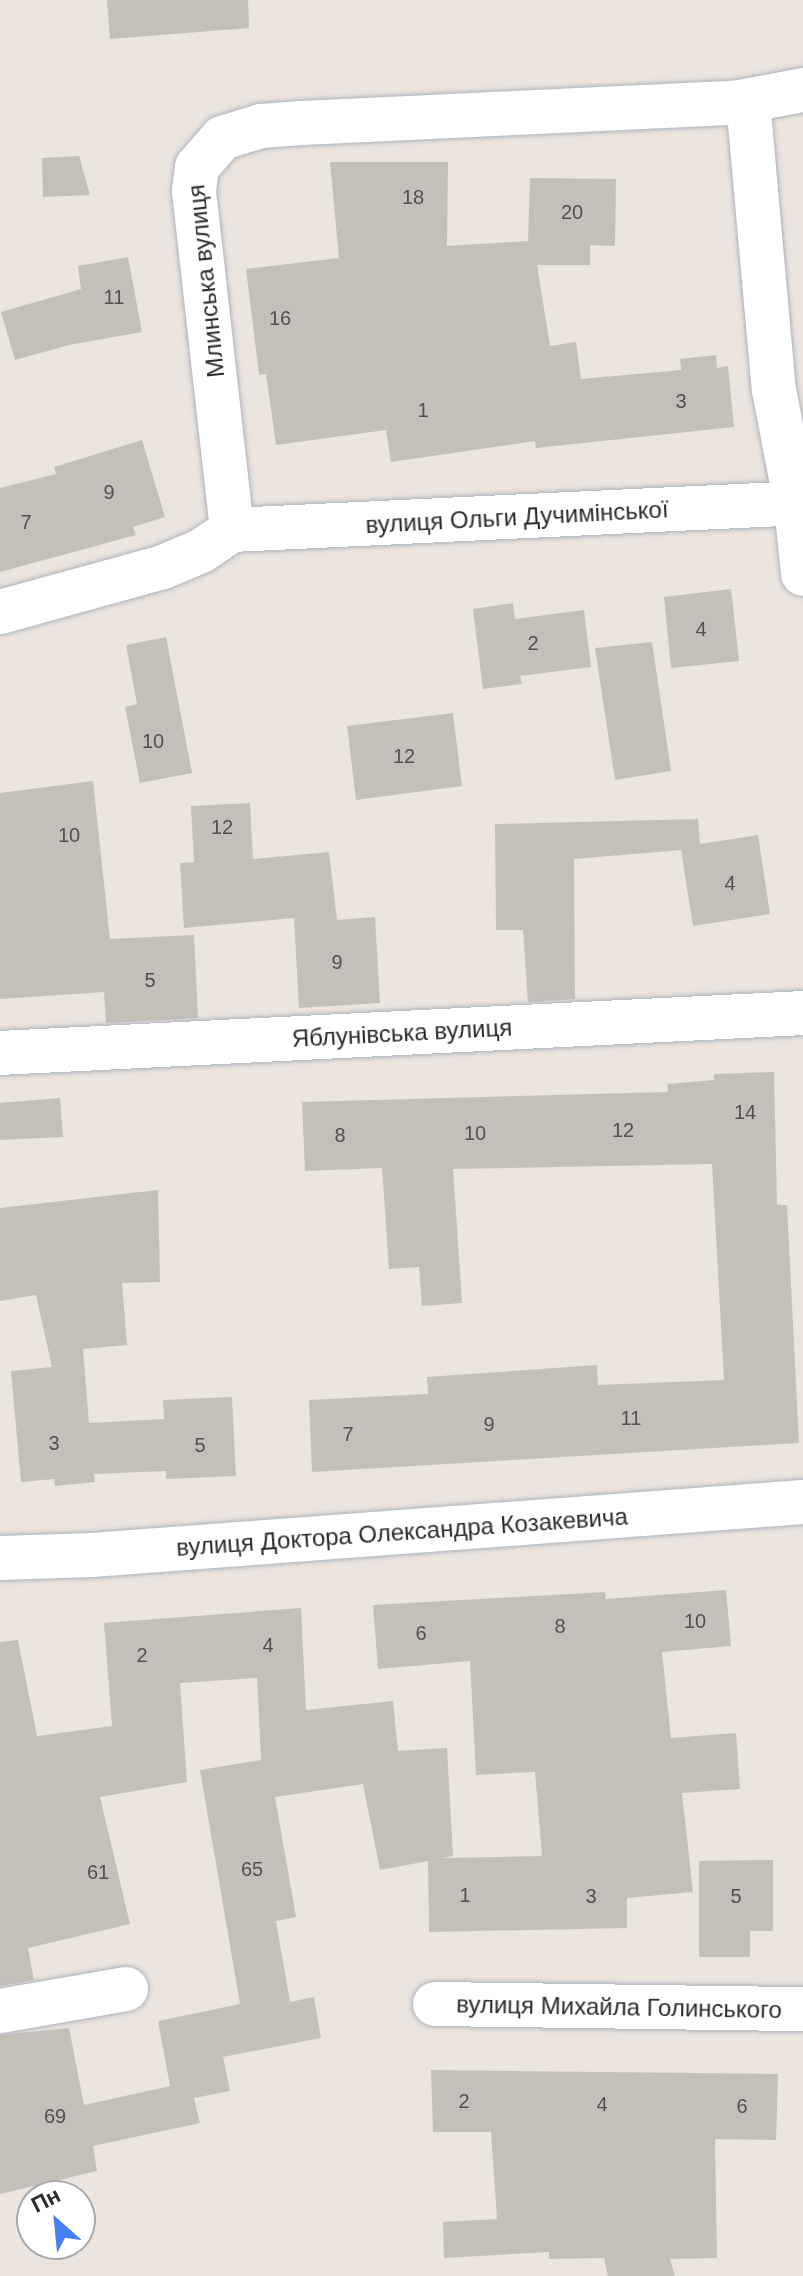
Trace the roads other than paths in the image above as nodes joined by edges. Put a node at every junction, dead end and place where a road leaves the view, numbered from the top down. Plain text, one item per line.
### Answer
1 (803, 90) edge
2 (748, 101) junction
3 (799, 504) edge
4 (232, 530) junction
5 (803, 574) edge
6 (0, 612) edge
7 (803, 1013) edge
8 (0, 1053) edge
9 (803, 1502) edge
10 (0, 1558) edge
11 (126, 1989) dead end
12 (435, 2004) dead end
13 (803, 2009) edge
14 (0, 2011) edge

1 - 2 street, Млинська вулиця
2 - 3 street
2 - 4 street, Млинська вулиця
3 - 4 street, вулиця Ольги Дучимінської
3 - 5 street
4 - 6 street
7 - 8 street, Яблунівська вулиця
9 - 10 street, вулиця Доктора Олександра Козакевича
11 - 14 street
12 - 13 street, вулиця Михайла Голинського

